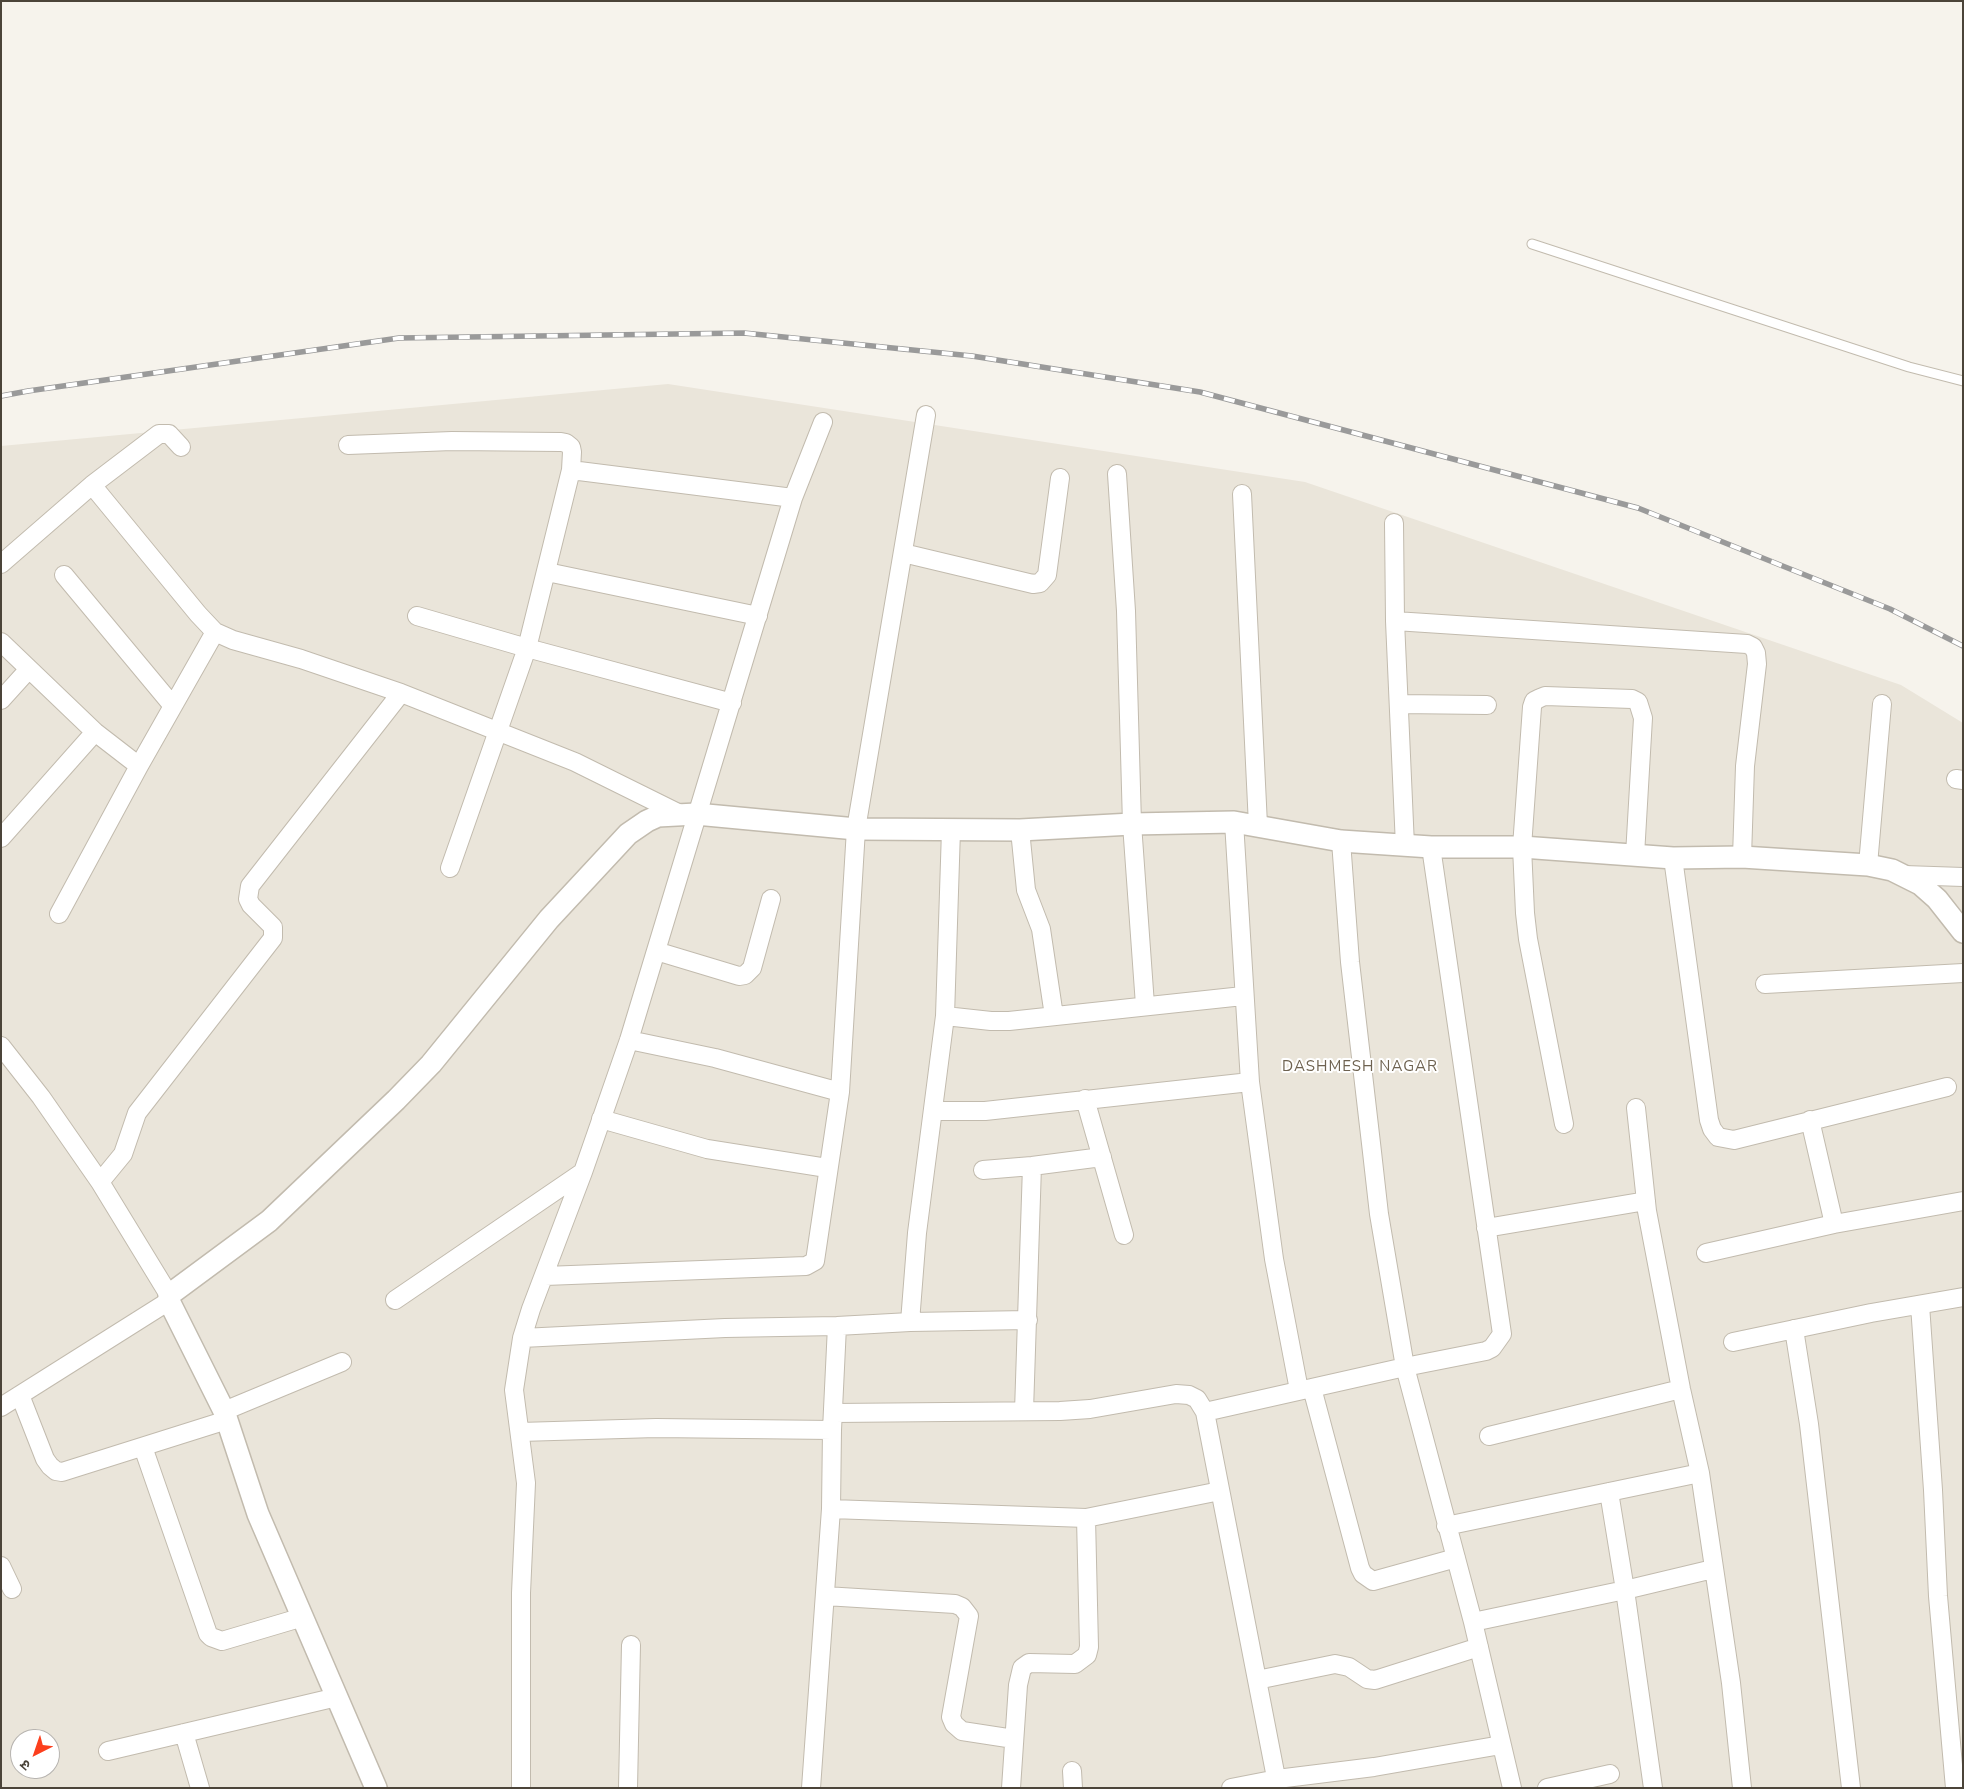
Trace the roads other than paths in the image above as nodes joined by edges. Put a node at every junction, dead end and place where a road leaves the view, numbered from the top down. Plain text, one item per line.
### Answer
1 (1532, 244) dead end
2 (1963, 381) edge
3 (926, 415) dead end
4 (823, 422) dead end
5 (348, 445) dead end
6 (181, 447) dead end
7 (571, 470) junction
8 (1117, 474) dead end
9 (1060, 478) dead end
10 (92, 485) junction
11 (1242, 494) dead end
12 (793, 498) junction
13 (1394, 523) dead end
14 (903, 553) junction
15 (1, 564) edge
16 (547, 572) junction
17 (64, 575) dead end
18 (417, 616) dead end
19 (758, 616) junction
20 (1395, 620) junction
21 (215, 632) junction
22 (1, 642) edge
23 (527, 648) junction
24 (29, 669) junction
25 (401, 692) junction
26 (1, 700) edge
27 (732, 703) junction
28 (1398, 704) junction
29 (1882, 704) dead end
30 (1487, 705) dead end
31 (173, 706) junction
32 (95, 732) junction
33 (499, 732) junction
34 (139, 766) junction
35 (688, 814) junction
36 (1234, 822) junction
37 (1132, 824) junction
38 (1258, 825) junction
39 (856, 829) junction
40 (951, 830) junction
41 (1020, 830) junction
42 (1, 838) edge
43 (1341, 842) junction
44 (1405, 846) junction
45 (1431, 847) junction
46 (1522, 847) junction
47 (1635, 855) junction
48 (1742, 857) junction
49 (1673, 858) junction
50 (1868, 865) junction
51 (450, 868) dead end
52 (1904, 875) junction
53 (1963, 876) edge
54 (771, 899) dead end
55 (59, 914) dead end
56 (1963, 932) edge
57 (656, 951) junction
58 (1963, 973) edge
59 (1766, 984) dead end
60 (1244, 996) junction
61 (1146, 1005) junction
62 (945, 1016) junction
63 (1054, 1016) junction
64 (629, 1040) junction
65 (1, 1046) edge
66 (1250, 1082) junction
67 (1947, 1087) dead end
68 (840, 1092) junction
69 (1085, 1099) junction
70 (1636, 1108) dead end
71 (933, 1111) junction
72 (601, 1119) junction
73 (1810, 1120) junction
74 (1564, 1124) dead end
75 (1102, 1157) junction
76 (1032, 1166) junction
77 (828, 1168) junction
78 (983, 1170) dead end
79 (583, 1172) junction
80 (100, 1182) junction
81 (1646, 1200) junction
82 (1963, 1201) edge
83 (1834, 1224) junction
84 (1486, 1228) junction
85 (1124, 1235) dead end
86 (1706, 1253) dead end
87 (545, 1276) junction
88 (1963, 1297) edge
89 (169, 1298) junction
90 (395, 1300) dead end
91 (1920, 1305) junction
92 (1028, 1320) junction
93 (910, 1322) junction
94 (837, 1326) junction
95 (1794, 1329) junction
96 (522, 1338) junction
97 (1734, 1342) dead end
98 (342, 1362) dead end
99 (1404, 1367) junction
100 (1305, 1389) junction
101 (1682, 1389) junction
102 (20, 1394) junction
103 (1, 1407) edge
104 (1024, 1411) junction
105 (1205, 1412) junction
106 (226, 1416) junction
107 (833, 1422) junction
108 (520, 1432) junction
109 (1490, 1436) dead end
110 (143, 1447) junction
111 (1700, 1473) junction
112 (1220, 1491) junction
113 (1609, 1492) junction
114 (831, 1509) junction
115 (1086, 1518) junction
116 (1446, 1526) junction
117 (1456, 1558) junction
118 (1, 1566) edge
119 (1714, 1569) junction
120 (12, 1589) dead end
121 (1625, 1590) junction
122 (825, 1596) junction
123 (303, 1617) junction
124 (1473, 1622) junction
125 (631, 1645) dead end
126 (1479, 1647) junction
127 (1257, 1680) junction
128 (336, 1697) junction
129 (184, 1733) junction
130 (1014, 1739) junction
131 (1501, 1745) junction
132 (108, 1751) dead end
133 (1610, 1774) dead end
134 (1278, 1783) edge
135 (200, 1788) edge
136 (376, 1788) edge
137 (521, 1788) edge
138 (628, 1788) edge
139 (811, 1788) edge
140 (1011, 1788) edge
141 (1232, 1788) edge
142 (1512, 1788) edge
143 (1547, 1788) edge
144 (1653, 1788) edge
145 (1742, 1788) edge
146 (1851, 1788) edge
147 (1955, 1788) edge

1 - 2 lane
3 - 14 street
4 - 12 street
5 - 7 street
6 - 10 street
7 - 12 street
7 - 16 street
8 - 37 street
9 - 14 street
10 - 15 street
10 - 21 street
11 - 38 street
12 - 19 street
13 - 20 street
14 - 39 street
16 - 19 street
16 - 23 street
17 - 31 street
18 - 23 street
19 - 27 street
20 - 28 street
20 - 48 street
21 - 25 street
21 - 31 street
22 - 24 street
23 - 27 street
23 - 33 street
24 - 26 street
24 - 32 street
25 - 33 street
25 - 80 street
27 - 35 street
28 - 30 street
28 - 44 street
29 - 50 street
31 - 34 street
32 - 34 street
32 - 42 street
33 - 35 street
33 - 51 street
34 - 55 street
35 - 39 street
35 - 57 street
35 - 89 street
36 - 37 street
36 - 38 street
36 - 60 street
37 - 41 street
37 - 61 street
38 - 43 street
39 - 40 street
39 - 68 street
40 - 41 street
40 - 62 street
41 - 63 street
43 - 44 street
43 - 99 street
44 - 45 street
45 - 46 street
45 - 84 street
46 - 47 street
46 - 47 street
46 - 74 street
47 - 49 street
48 - 49 street
48 - 50 street
49 - 73 street
50 - 52 street
52 - 53 street
52 - 56 street
54 - 57 street
57 - 64 street
58 - 59 street
60 - 61 street
60 - 66 street
61 - 63 street
62 - 63 street
62 - 71 street
64 - 68 street
64 - 72 street
65 - 80 street
66 - 69 street
66 - 100 street
67 - 73 street
68 - 77 street
69 - 71 street
69 - 75 street
70 - 81 street
71 - 93 street
72 - 77 street
72 - 79 street
73 - 83 street
75 - 76 street
75 - 85 street
76 - 78 street
76 - 92 street
77 - 87 street
79 - 87 street
79 - 90 street
80 - 89 street
81 - 84 street
81 - 101 street
82 - 83 street
83 - 86 street
84 - 99 street
87 - 96 street
88 - 91 street
89 - 102 street
89 - 106 street
91 - 95 street
91 - 147 street
92 - 93 street
92 - 104 street
93 - 94 street
94 - 96 street
94 - 107 street
95 - 97 street
95 - 146 street
96 - 108 street
98 - 106 street
99 - 100 street
99 - 116 street
100 - 105 street
100 - 117 street
101 - 109 street
101 - 111 street
102 - 103 street
102 - 110 street
104 - 105 street
104 - 107 street
105 - 112 street
106 - 110 street
106 - 123 street
107 - 108 street
107 - 114 street
108 - 137 street
110 - 123 street
111 - 113 street
111 - 119 street
112 - 115 street
112 - 127 street
113 - 116 street
113 - 121 street
114 - 115 street
114 - 122 street
115 - 130 street
116 - 117 street
117 - 124 street
118 - 120 street
119 - 121 street
119 - 145 street
121 - 124 street
121 - 144 street
122 - 130 street
122 - 139 street
123 - 128 street
124 - 126 street
125 - 138 street
126 - 127 street
126 - 131 street
127 - 134 street
128 - 129 street
128 - 136 street
129 - 132 street
129 - 135 street
130 - 140 street
131 - 134 street
131 - 142 street
133 - 143 street
134 - 141 street

